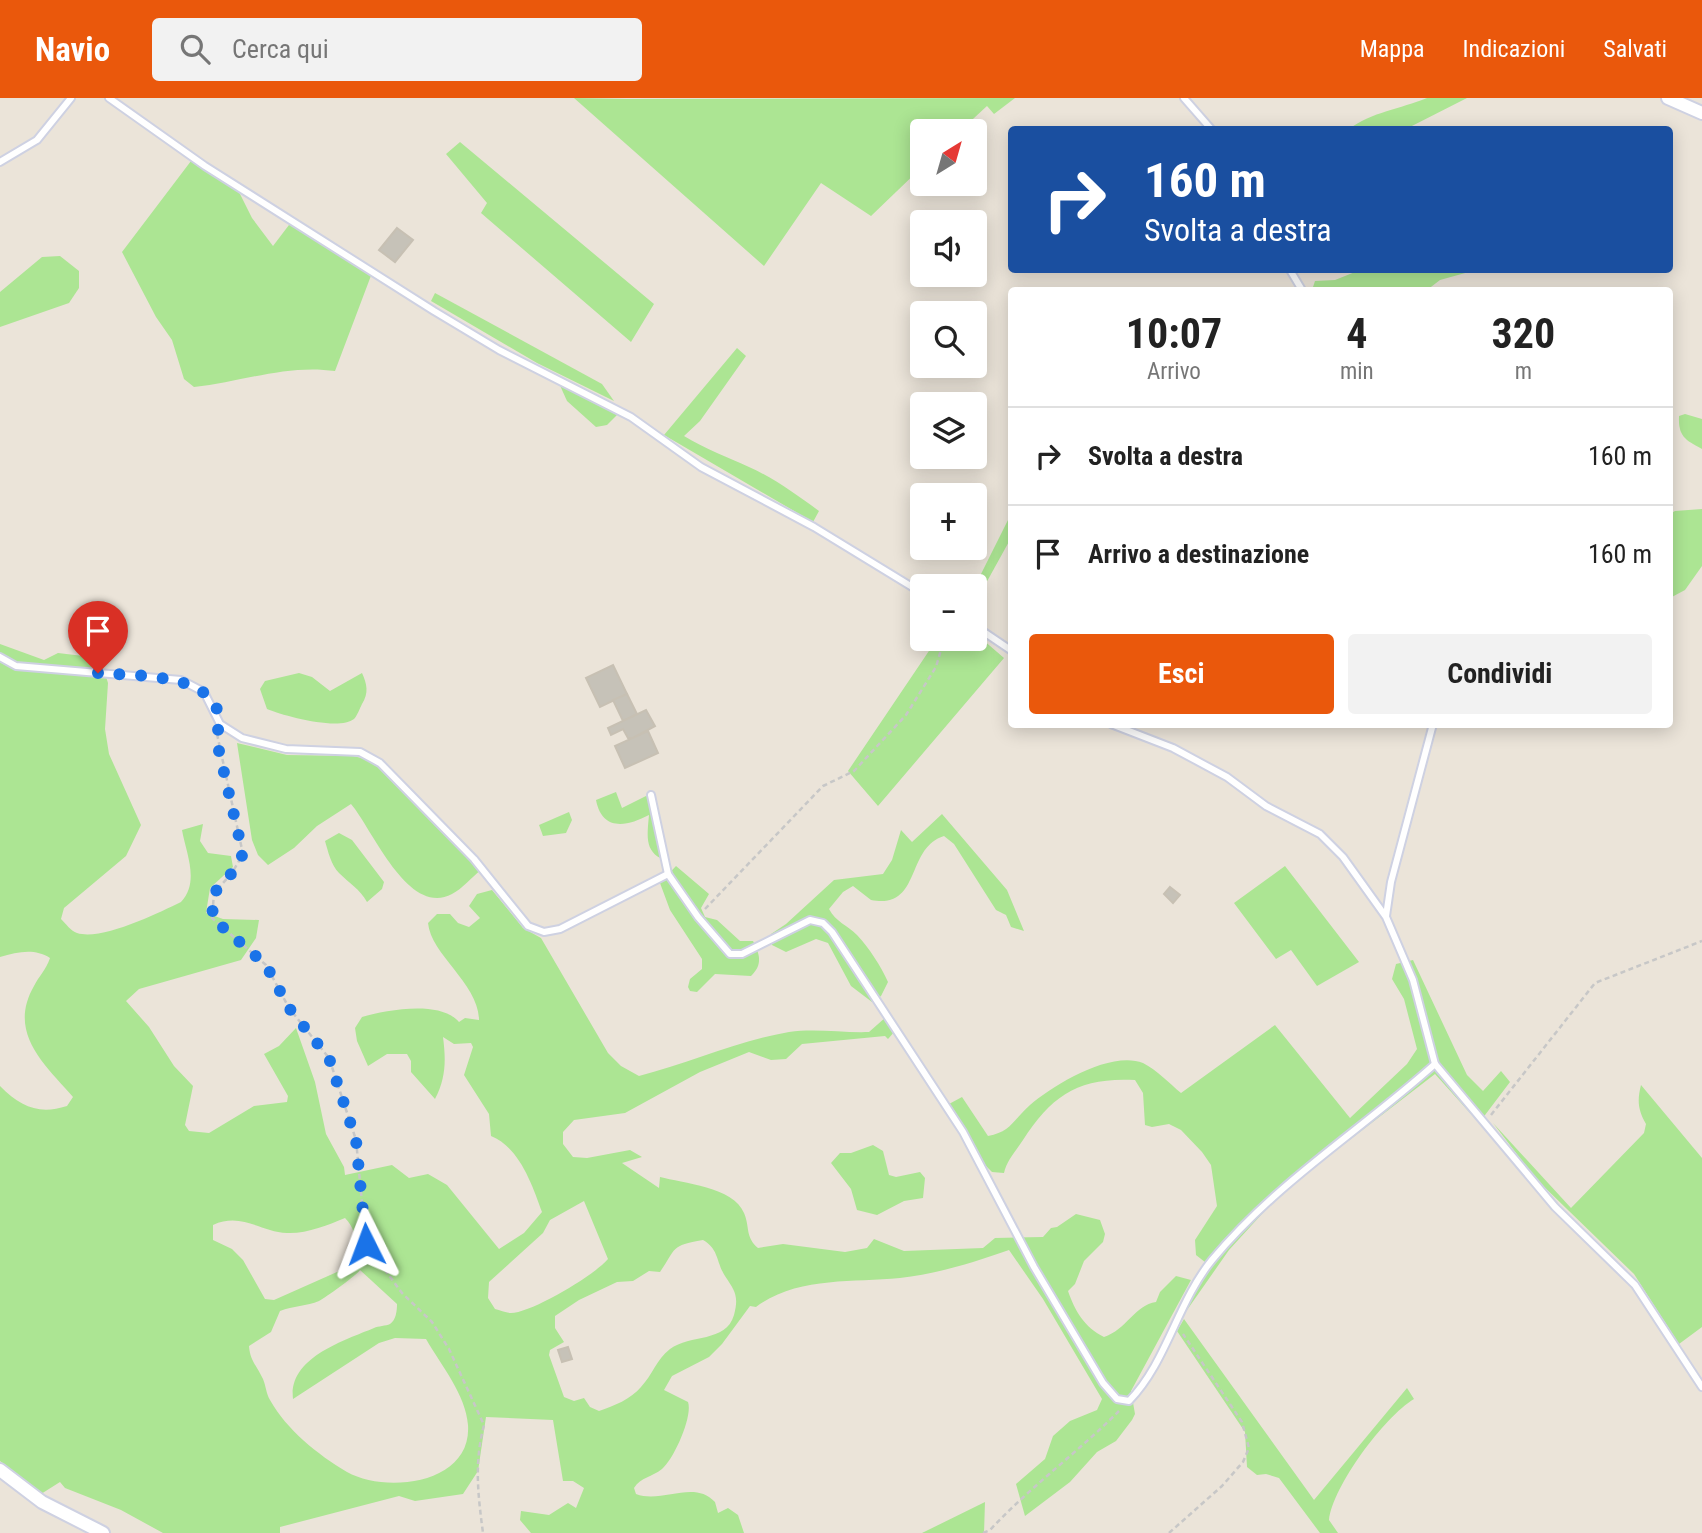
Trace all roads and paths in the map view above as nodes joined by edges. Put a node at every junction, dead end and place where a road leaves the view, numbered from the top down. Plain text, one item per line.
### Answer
1 (71, 98) edge
2 (109, 98) edge
3 (1184, 98) edge
4 (1668, 98) edge
5 (1702, 113) edge
6 (1208, 126) edge
7 (0, 162) edge
8 (910, 586) edge
9 (987, 633) edge
10 (1008, 648) edge
11 (941, 651) edge
12 (0, 657) edge
13 (220, 724) junction
14 (1121, 728) edge
15 (1432, 728) edge
16 (651, 794) dead end
17 (668, 874) junction
18 (698, 917) junction
19 (1386, 917) junction
20 (1702, 941) edge
21 (1435, 1064) junction
22 (1486, 1121) junction
23 (1176, 1318) junction
24 (1702, 1388) edge
25 (1129, 1401) junction
26 (0, 1470) edge
27 (103, 1533) edge
28 (483, 1533) edge
29 (983, 1533) edge
30 (1169, 1533) edge

1 - 7 lane
2 - 8 lane
3 - 6 lane
4 - 5 street
9 - 10 lane
11 - 18 path
12 - 13 lane
13 - 17 lane
13 - 28 path
14 - 19 lane
15 - 19 lane
16 - 17 lane
17 - 18 lane
18 - 25 lane
19 - 21 lane
20 - 22 path
21 - 22 lane
21 - 23 lane
22 - 24 lane
23 - 25 lane
23 - 30 path
25 - 29 path
26 - 27 street

